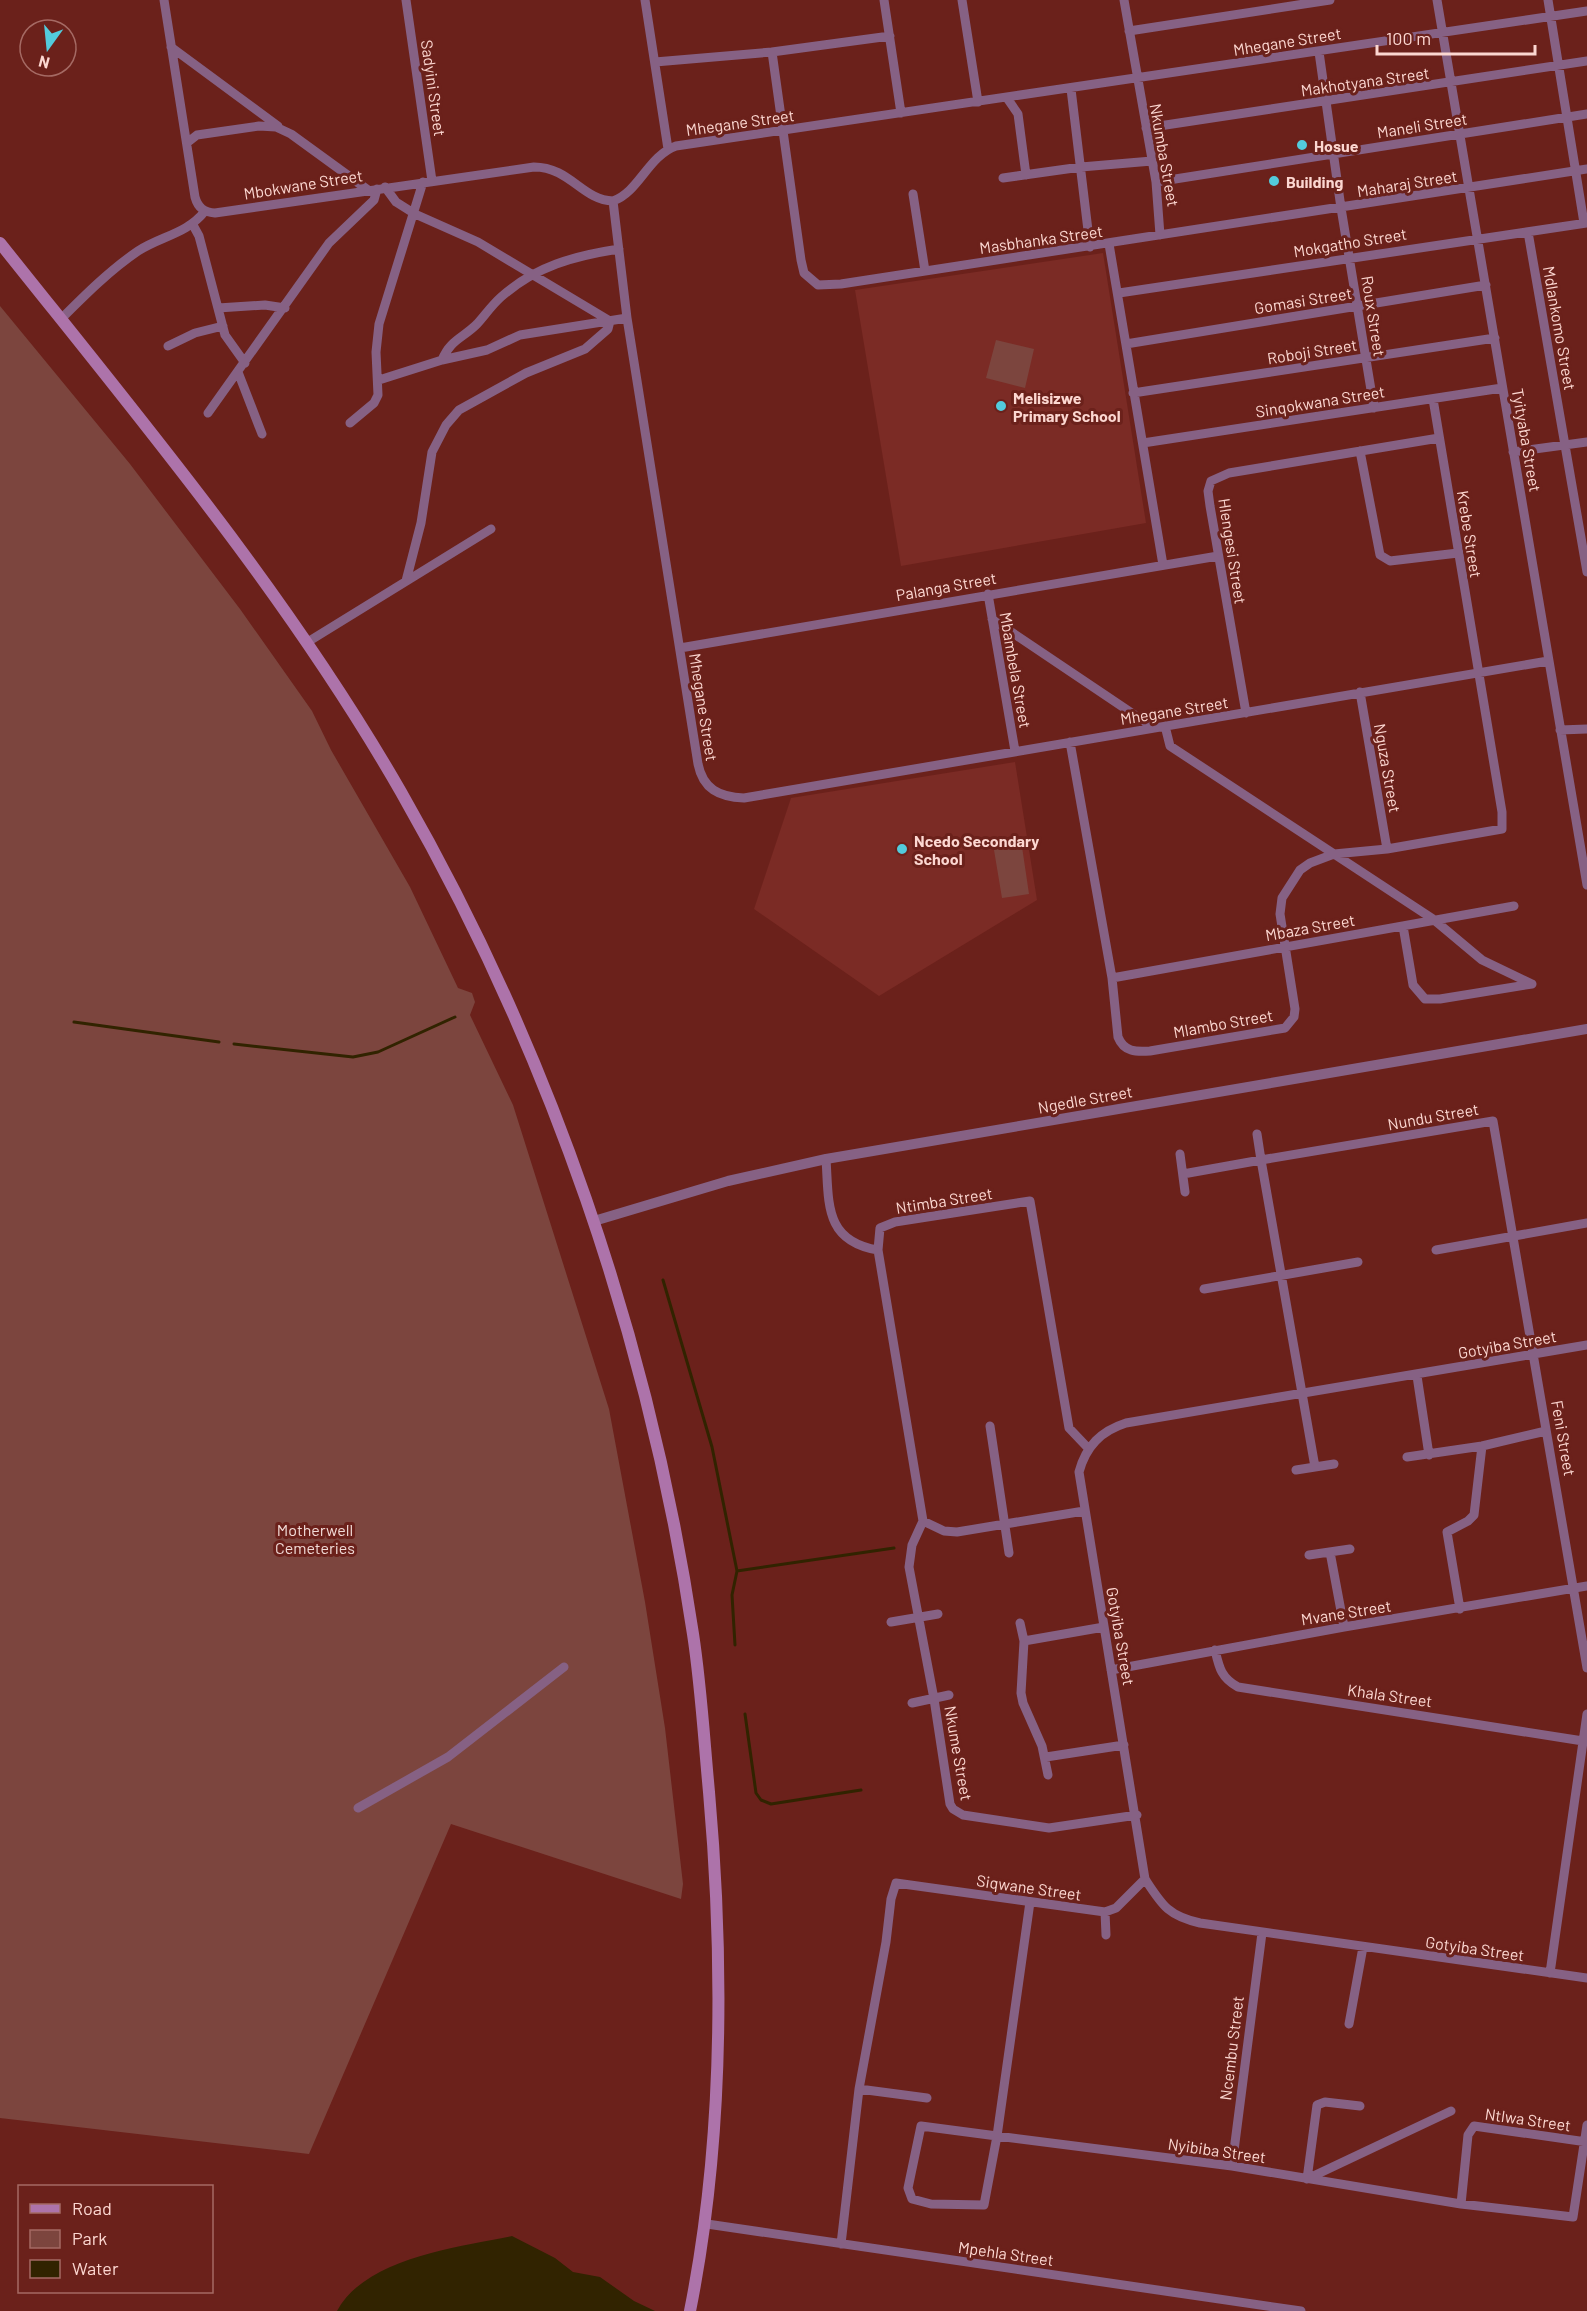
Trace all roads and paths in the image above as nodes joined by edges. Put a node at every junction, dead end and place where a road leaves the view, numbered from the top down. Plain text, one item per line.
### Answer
1 (164, 0) edge
2 (406, 0) edge
3 (645, 0) edge
4 (884, 0) edge
5 (962, 0) edge
6 (1124, 0) edge
7 (1330, 0) edge
8 (1437, 0) edge
9 (1548, 0) edge
10 (1587, 11) edge
11 (1551, 17) junction
12 (1129, 31) junction
13 (1443, 33) junction
14 (890, 36) junction
15 (171, 47) junction
16 (772, 52) junction
17 (1319, 52) junction
18 (1587, 61) edge
19 (655, 62) junction
20 (1558, 66) junction
21 (1137, 79) junction
22 (1452, 83) junction
23 (1071, 88) junction
24 (1007, 98) junction
25 (978, 102) junction
26 (1326, 102) junction
27 (901, 113) junction
28 (1587, 114) edge
29 (1566, 117) junction
30 (1146, 128) junction
31 (282, 129) junction
32 (785, 131) junction
33 (1461, 134) junction
34 (188, 142) junction
35 (668, 149) junction
36 (1333, 154) junction
37 (1152, 161) junction
38 (1081, 167) junction
39 (1587, 169) edge
40 (1575, 171) junction
41 (1026, 175) junction
42 (1003, 178) dead end
43 (428, 181) junction
44 (1156, 182) junction
45 (1470, 188) junction
46 (377, 189) junction
47 (913, 194) dead end
48 (613, 201) junction
49 (1341, 208) junction
50 (205, 211) junction
51 (414, 214) junction
52 (1585, 223) edge
53 (192, 225) junction
54 (1528, 232) junction
55 (1160, 235) junction
56 (1478, 238) junction
57 (0, 243) edge
58 (1109, 244) junction
59 (1090, 247) junction
60 (619, 249) junction
61 (1350, 258) junction
62 (925, 271) junction
63 (531, 274) junction
64 (1486, 285) junction
65 (1119, 294) junction
66 (1357, 306) junction
67 (218, 308) junction
68 (285, 308) junction
69 (627, 318) junction
70 (61, 319) junction
71 (610, 321) junction
72 (223, 326) junction
73 (1495, 338) junction
74 (1126, 344) junction
75 (168, 346) dead end
76 (1366, 358) junction
77 (442, 360) junction
78 (245, 363) junction
79 (238, 372) junction
80 (379, 380) junction
81 (1502, 388) junction
82 (1133, 393) junction
83 (1433, 399) junction
84 (1374, 408) junction
85 (208, 414) dead end
86 (350, 423) dead end
87 (262, 434) dead end
88 (1439, 438) junction
89 (1587, 442) edge
90 (1143, 443) junction
91 (1566, 446) junction
92 (1360, 451) junction
93 (1514, 452) junction
94 (491, 529) dead end
95 (1458, 554) junction
96 (1218, 556) junction
97 (1162, 565) junction
98 (1587, 572) edge
99 (406, 581) junction
100 (988, 594) junction
101 (992, 619) junction
102 (306, 643) junction
103 (680, 648) junction
104 (1548, 661) junction
105 (1477, 673) junction
106 (1360, 692) junction
107 (1246, 713) junction
108 (1166, 726) junction
109 (1154, 728) junction
110 (1587, 729) edge
111 (1560, 730) junction
112 (1070, 742) junction
113 (1015, 751) junction
114 (1387, 849) junction
115 (1334, 854) junction
116 (1587, 885) edge
117 (1514, 906) dead end
118 (1433, 919) junction
119 (1403, 926) junction
120 (1284, 947) junction
121 (1112, 978) junction
122 (1587, 1029) edge
123 (1257, 1134) dead end
124 (1180, 1154) dead end
125 (826, 1159) junction
126 (1262, 1160) junction
127 (1183, 1174) junction
128 (1185, 1192) dead end
129 (594, 1221) junction
130 (1587, 1223) edge
131 (1515, 1237) junction
132 (878, 1250) junction
133 (1436, 1250) dead end
134 (1358, 1262) dead end
135 (1282, 1276) junction
136 (1203, 1289) dead end
137 (1587, 1345) edge
138 (1535, 1355) junction
139 (1417, 1376) junction
140 (1302, 1395) junction
141 (990, 1426) dead end
142 (1546, 1431) junction
143 (1482, 1446) junction
144 (1088, 1448) junction
145 (1429, 1455) junction
146 (1407, 1457) dead end
147 (1334, 1464) dead end
148 (1315, 1467) junction
149 (1296, 1470) dead end
150 (1084, 1511) junction
151 (923, 1521) junction
152 (1006, 1524) junction
153 (1350, 1549) dead end
154 (1009, 1552) dead end
155 (1330, 1552) junction
156 (1309, 1555) dead end
157 (1587, 1586) edge
158 (1575, 1589) junction
159 (1460, 1609) junction
160 (938, 1614) dead end
161 (919, 1618) junction
162 (891, 1622) dead end
163 (1020, 1623) dead end
164 (1104, 1627) junction
165 (1344, 1627) junction
166 (1024, 1641) junction
167 (1215, 1650) junction
168 (564, 1667) dead end
169 (1587, 1668) edge
170 (1111, 1670) junction
171 (949, 1695) dead end
172 (934, 1699) junction
173 (912, 1703) dead end
174 (1587, 1714) edge
175 (1583, 1740) junction
176 (1124, 1745) junction
177 (1046, 1757) junction
178 (1048, 1775) dead end
179 (358, 1808) dead end
180 (1137, 1815) junction
181 (1145, 1879) junction
182 (1030, 1902) junction
183 (1105, 1912) junction
184 (1262, 1933) junction
185 (1106, 1935) dead end
186 (1363, 1947) junction
187 (1550, 1972) junction
188 (1587, 1978) edge
189 (1349, 2024) dead end
190 (859, 2090) junction
191 (927, 2098) dead end
192 (1360, 2106) dead end
193 (1451, 2111) dead end
194 (1587, 2125) edge
195 (997, 2136) junction
196 (1586, 2142) edge
197 (1232, 2166) junction
198 (1306, 2179) junction
199 (1461, 2204) junction
200 (706, 2224) junction
201 (842, 2244) junction
202 (690, 2311) edge
203 (1301, 2311) edge

1 - 15 street
2 - 43 street, Sadyini Street
3 - 19 street
4 - 14 street
5 - 25 street
6 - 12 street
7 - 12 street
8 - 13 street, Tyityaba Street
9 - 11 street
10 - 11 street, Mhegane Street
11 - 13 street, Mhegane Street
11 - 20 street
12 - 21 street
13 - 17 street, Mhegane Street
13 - 22 street, Tyityaba Street
14 - 16 street
14 - 27 street
15 - 31 street
15 - 34 street
16 - 19 street
16 - 32 street, Masbhanka Street
17 - 21 street, Mhegane Street
17 - 26 street, Roux Street
18 - 20 street, Makhotyana Street
19 - 35 street
20 - 22 street, Makhotyana Street
20 - 29 street
21 - 23 street, Mhegane Street
21 - 30 street, Nkumba Street
22 - 26 street, Makhotyana Street
22 - 33 street, Tyityaba Street
23 - 24 street, Mhegane Street
23 - 38 street
24 - 25 street, Mhegane Street
24 - 41 street
25 - 27 street, Mhegane Street
26 - 30 street, Makhotyana Street
26 - 36 street, Roux Street
27 - 32 street, Mhegane Street
28 - 29 street, Maneli Street
29 - 33 street, Maneli Street
29 - 40 street
30 - 37 street, Nkumba Street
31 - 34 street
31 - 46 street
32 - 35 street, Mhegane Street
32 - 62 street, Masbhanka Street
33 - 36 street, Maneli Street
33 - 45 street, Tyityaba Street
34 - 50 street
35 - 48 street, Mhegane Street
36 - 44 street, Maneli Street
36 - 49 street, Roux Street
37 - 38 street
37 - 44 street, Nkumba Street
38 - 41 street
38 - 59 street
39 - 40 street, Maharaj Street
40 - 45 street, Maharaj Street
40 - 52 street
41 - 42 street
43 - 46 street, Mbokwane Street
43 - 48 street, Mbokwane Street
43 - 51 street
44 - 55 street, Nkumba Street
45 - 49 street, Maharaj Street
45 - 56 street, Tyityaba Street
46 - 50 street, Mbokwane Street
46 - 51 street
46 - 68 street
47 - 62 street
48 - 60 street, Mhegane Street
49 - 55 street, Maharaj Street
49 - 61 street, Roux Street
50 - 53 street
51 - 63 street
51 - 80 street
52 - 54 street, Mokgatho Street
53 - 67 street
53 - 70 street
54 - 56 street, Mokgatho Street
54 - 91 street, Mdlankomo Street
55 - 58 street, Masbhanka Street
56 - 61 street, Mokgatho Street
56 - 64 street, Tyityaba Street
57 - 70 main road
58 - 59 street, Masbhanka Street
58 - 65 street
59 - 62 street, Masbhanka Street
60 - 63 street
60 - 69 street, Mhegane Street
61 - 65 street, Mokgatho Street
61 - 66 street, Roux Street
63 - 71 street
63 - 77 street
64 - 66 street, Gomasi Street
64 - 73 street, Tyityaba Street
65 - 74 street
66 - 74 street, Gomasi Street
66 - 76 street, Roux Street
67 - 68 street
67 - 72 street
68 - 78 street
69 - 71 street
69 - 103 street, Mhegane Street
70 - 102 main road
71 - 77 street
71 - 99 street
72 - 75 street
72 - 78 street
73 - 76 street, Roboji Street
73 - 81 street, Tyityaba Street
74 - 82 street
76 - 82 street, Roboji Street
76 - 84 street, Roux Street
77 - 80 street
78 - 79 street
79 - 85 street
79 - 87 street
80 - 86 street
81 - 83 street, Sinqokwana Street
81 - 93 street, Tyityaba Street
82 - 90 street
83 - 84 street, Sinqokwana Street
83 - 88 street, Krebe Street
84 - 90 street, Sinqokwana Street
88 - 92 street, Hlengesi Street
88 - 95 street, Krebe Street
89 - 91 street
90 - 97 street
91 - 93 street
91 - 98 street, Mdlankomo Street
92 - 95 street
92 - 96 street, Hlengesi Street
93 - 104 street, Tyityaba Street
94 - 99 street
95 - 105 street, Krebe Street
96 - 97 street, Palanga Street
96 - 107 street, Hlengesi Street
97 - 100 street, Palanga Street
99 - 102 street
100 - 101 street, Mbambela Street
100 - 103 street, Palanga Street
101 - 109 street
101 - 113 street, Mbambela Street
102 - 129 main road
103 - 113 street, Mhegane Street
104 - 105 street, Mhegane Street
104 - 111 street, Tyityaba Street
105 - 106 street, Mhegane Street
105 - 114 street, Mlambo Street
106 - 107 street, Mhegane Street
106 - 114 street, Nguza Street
107 - 108 street, Mhegane Street
108 - 109 street, Mhegane Street
108 - 115 street
109 - 112 street, Mhegane Street
110 - 111 street
111 - 116 street, Tyityaba Street
112 - 113 street, Mhegane Street
112 - 121 street, Mlambo Street
114 - 115 street, Mlambo Street
115 - 118 street
115 - 120 street, Mlambo Street
117 - 118 street, Mbaza Street
118 - 119 street, Mbaza Street
118 - 119 street
119 - 120 street, Mbaza Street
120 - 121 street, Mbaza Street
120 - 121 street, Mlambo Street
122 - 125 street, Ngedle Street
123 - 126 street
124 - 127 street
125 - 129 street, Ngedle Street
125 - 132 street
126 - 127 street, Nundu Street
126 - 131 street, Nundu Street
126 - 135 street
127 - 128 street
129 - 200 main road
130 - 131 street
131 - 133 street
131 - 138 street, Nundu Street
132 - 144 street, Ntimba Street
132 - 151 street, Ntimba Street
134 - 135 street
135 - 136 street
135 - 140 street
137 - 138 street, Gotyiba Street
138 - 139 street, Gotyiba Street
138 - 142 street, Feni Street
139 - 140 street, Gotyiba Street
139 - 145 street
140 - 144 street, Gotyiba Street
140 - 148 street
141 - 152 street
142 - 143 street
142 - 158 street, Feni Street
143 - 145 street
143 - 159 street
144 - 150 street, Gotyiba Street
145 - 146 street
147 - 148 street
148 - 149 street
150 - 152 street
150 - 164 street, Gotyiba Street
151 - 152 street
151 - 161 street, Nkume Street
152 - 154 street
153 - 155 street
155 - 156 street
155 - 165 street
157 - 158 street, Mvane Street
158 - 159 street, Mvane Street
158 - 169 street, Feni Street
159 - 165 street, Mvane Street
160 - 161 street
161 - 162 street
161 - 172 street, Nkume Street
163 - 166 street
164 - 166 street
164 - 170 street, Gotyiba Street
165 - 167 street, Mvane Street
166 - 177 street
167 - 170 street, Mvane Street
167 - 175 street, Khala Street
168 - 179 street
170 - 176 street, Gotyiba Street
171 - 172 street
172 - 173 street
172 - 180 street, Nkume Street
174 - 175 street
175 - 187 street
176 - 177 street
176 - 180 street, Gotyiba Street
177 - 178 street
180 - 181 street, Gotyiba Street
181 - 183 street
181 - 184 street, Gotyiba Street
182 - 183 street, Siqwane Street
182 - 190 street, Siqwane Street
182 - 195 street
183 - 185 street
184 - 186 street, Gotyiba Street
184 - 197 street, Ncembu Street
186 - 187 street, Gotyiba Street
186 - 189 street
187 - 188 street, Gotyiba Street
190 - 191 street
190 - 201 street
192 - 198 street
193 - 198 street
194 - 196 street, Nyibiba Street
195 - 195 street, Nyibiba Street
195 - 197 street, Nyibiba Street
196 - 199 street, Nyibiba Street
196 - 199 street, Ntlwa Street
197 - 198 street, Nyibiba Street
198 - 199 street, Nyibiba Street
200 - 201 street, Mpehla Street
200 - 202 main road
201 - 203 street, Mpehla Street

